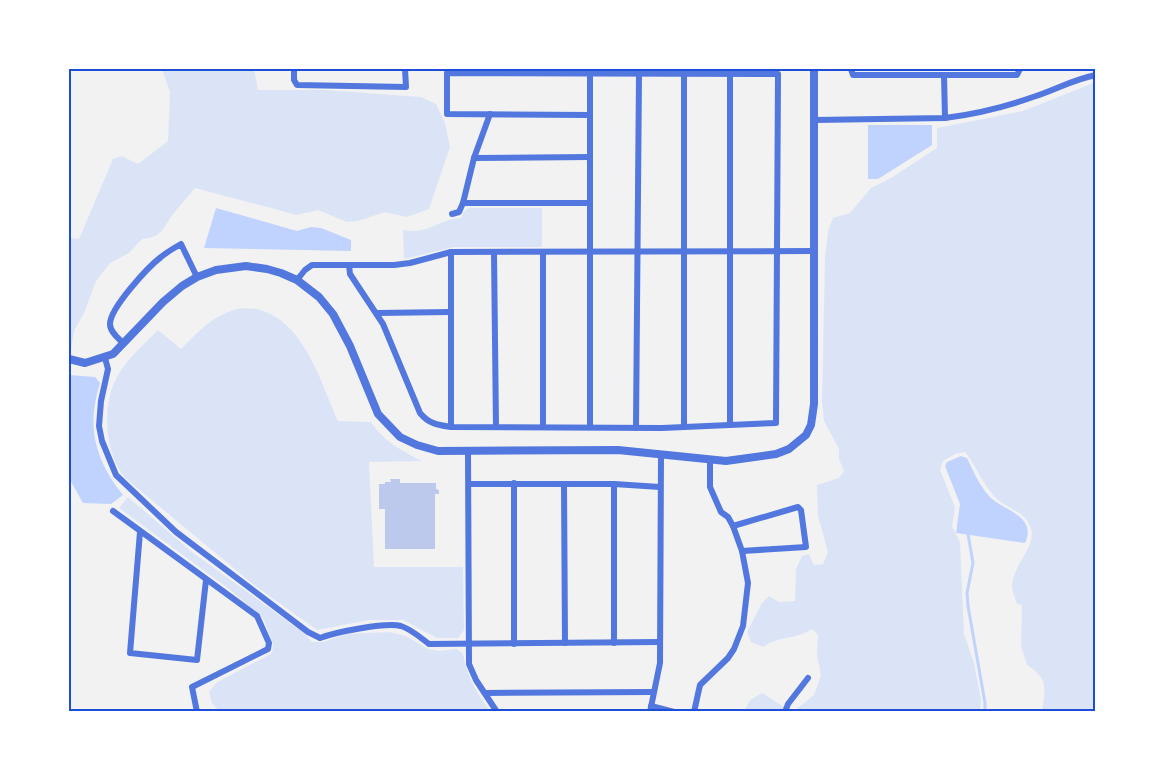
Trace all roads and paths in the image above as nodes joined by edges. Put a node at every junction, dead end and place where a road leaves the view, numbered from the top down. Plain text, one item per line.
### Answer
1 (294, 69) edge
2 (405, 69) edge
3 (814, 69) edge
4 (851, 69) edge
5 (1020, 69) edge
6 (590, 71) edge
7 (639, 74) junction
8 (684, 74) junction
9 (730, 74) junction
10 (944, 75) junction
11 (1096, 75) edge
12 (490, 114) junction
13 (590, 115) junction
14 (945, 118) junction
15 (814, 120) junction
16 (590, 157) junction
17 (474, 158) junction
18 (590, 203) junction
19 (463, 204) junction
20 (452, 214) dead end
21 (590, 251) junction
22 (684, 251) junction
23 (730, 251) junction
24 (777, 251) junction
25 (814, 251) junction
26 (451, 252) junction
27 (494, 252) junction
28 (543, 252) junction
29 (638, 252) junction
30 (349, 265) junction
31 (197, 277) junction
32 (297, 280) junction
33 (450, 312) junction
34 (377, 313) junction
35 (123, 343) junction
36 (105, 358) junction
37 (69, 359) edge
38 (730, 425) junction
39 (684, 426) junction
40 (451, 427) junction
41 (496, 427) junction
42 (543, 427) junction
43 (590, 427) junction
44 (636, 428) junction
45 (468, 452) junction
46 (661, 455) junction
47 (710, 461) junction
48 (469, 483) junction
49 (513, 483) junction
50 (564, 484) junction
51 (615, 484) junction
52 (660, 487) junction
53 (113, 511) dead end
54 (733, 526) junction
55 (140, 532) junction
56 (742, 551) junction
57 (206, 580) junction
58 (660, 642) junction
59 (565, 643) junction
60 (614, 643) junction
61 (468, 644) junction
62 (514, 644) junction
63 (808, 678) dead end
64 (653, 692) junction
65 (484, 693) junction
66 (651, 709) edge
67 (197, 712) edge
68 (497, 712) edge
69 (674, 712) edge
70 (694, 712) edge
71 (785, 712) edge

1 - 2 street
3 - 15 street
4 - 10 street
5 - 10 street
6 - 7 street
6 - 12 street
6 - 13 street
7 - 8 street
7 - 29 street
8 - 9 street
8 - 22 street
9 - 23 street
9 - 24 street
10 - 14 street
11 - 14 street
12 - 13 street
12 - 17 street
13 - 16 street
14 - 15 street
15 - 25 street
16 - 17 street
16 - 18 street
17 - 19 street
18 - 19 street
18 - 21 street
19 - 20 street
21 - 28 street
21 - 29 street
21 - 43 street
22 - 23 street
22 - 29 street
22 - 39 street
23 - 24 street
23 - 38 street
24 - 25 street
24 - 38 street
25 - 47 street
26 - 27 street
26 - 30 street
26 - 33 street
27 - 28 street
27 - 41 street
28 - 42 street
29 - 44 street
30 - 32 street
30 - 34 street
31 - 32 street
31 - 35 street
31 - 35 street
32 - 45 street
33 - 34 street
33 - 40 street
34 - 40 street
35 - 36 street
36 - 37 street
36 - 61 street
38 - 39 street
39 - 44 street
40 - 41 street
41 - 42 street
42 - 43 street
43 - 44 street
45 - 46 street
45 - 48 street
46 - 47 street
46 - 52 street
47 - 54 street
48 - 49 street
48 - 61 street
49 - 50 street
49 - 62 street
50 - 51 street
50 - 59 street
51 - 52 street
51 - 60 street
52 - 58 street
53 - 55 street
54 - 56 street
54 - 56 street
55 - 57 street
55 - 57 street
56 - 70 street
57 - 67 street
58 - 60 street
58 - 64 street
59 - 60 street
59 - 62 street
61 - 62 street
61 - 65 street
63 - 71 street
64 - 65 street
64 - 66 street
65 - 68 street
66 - 69 street

